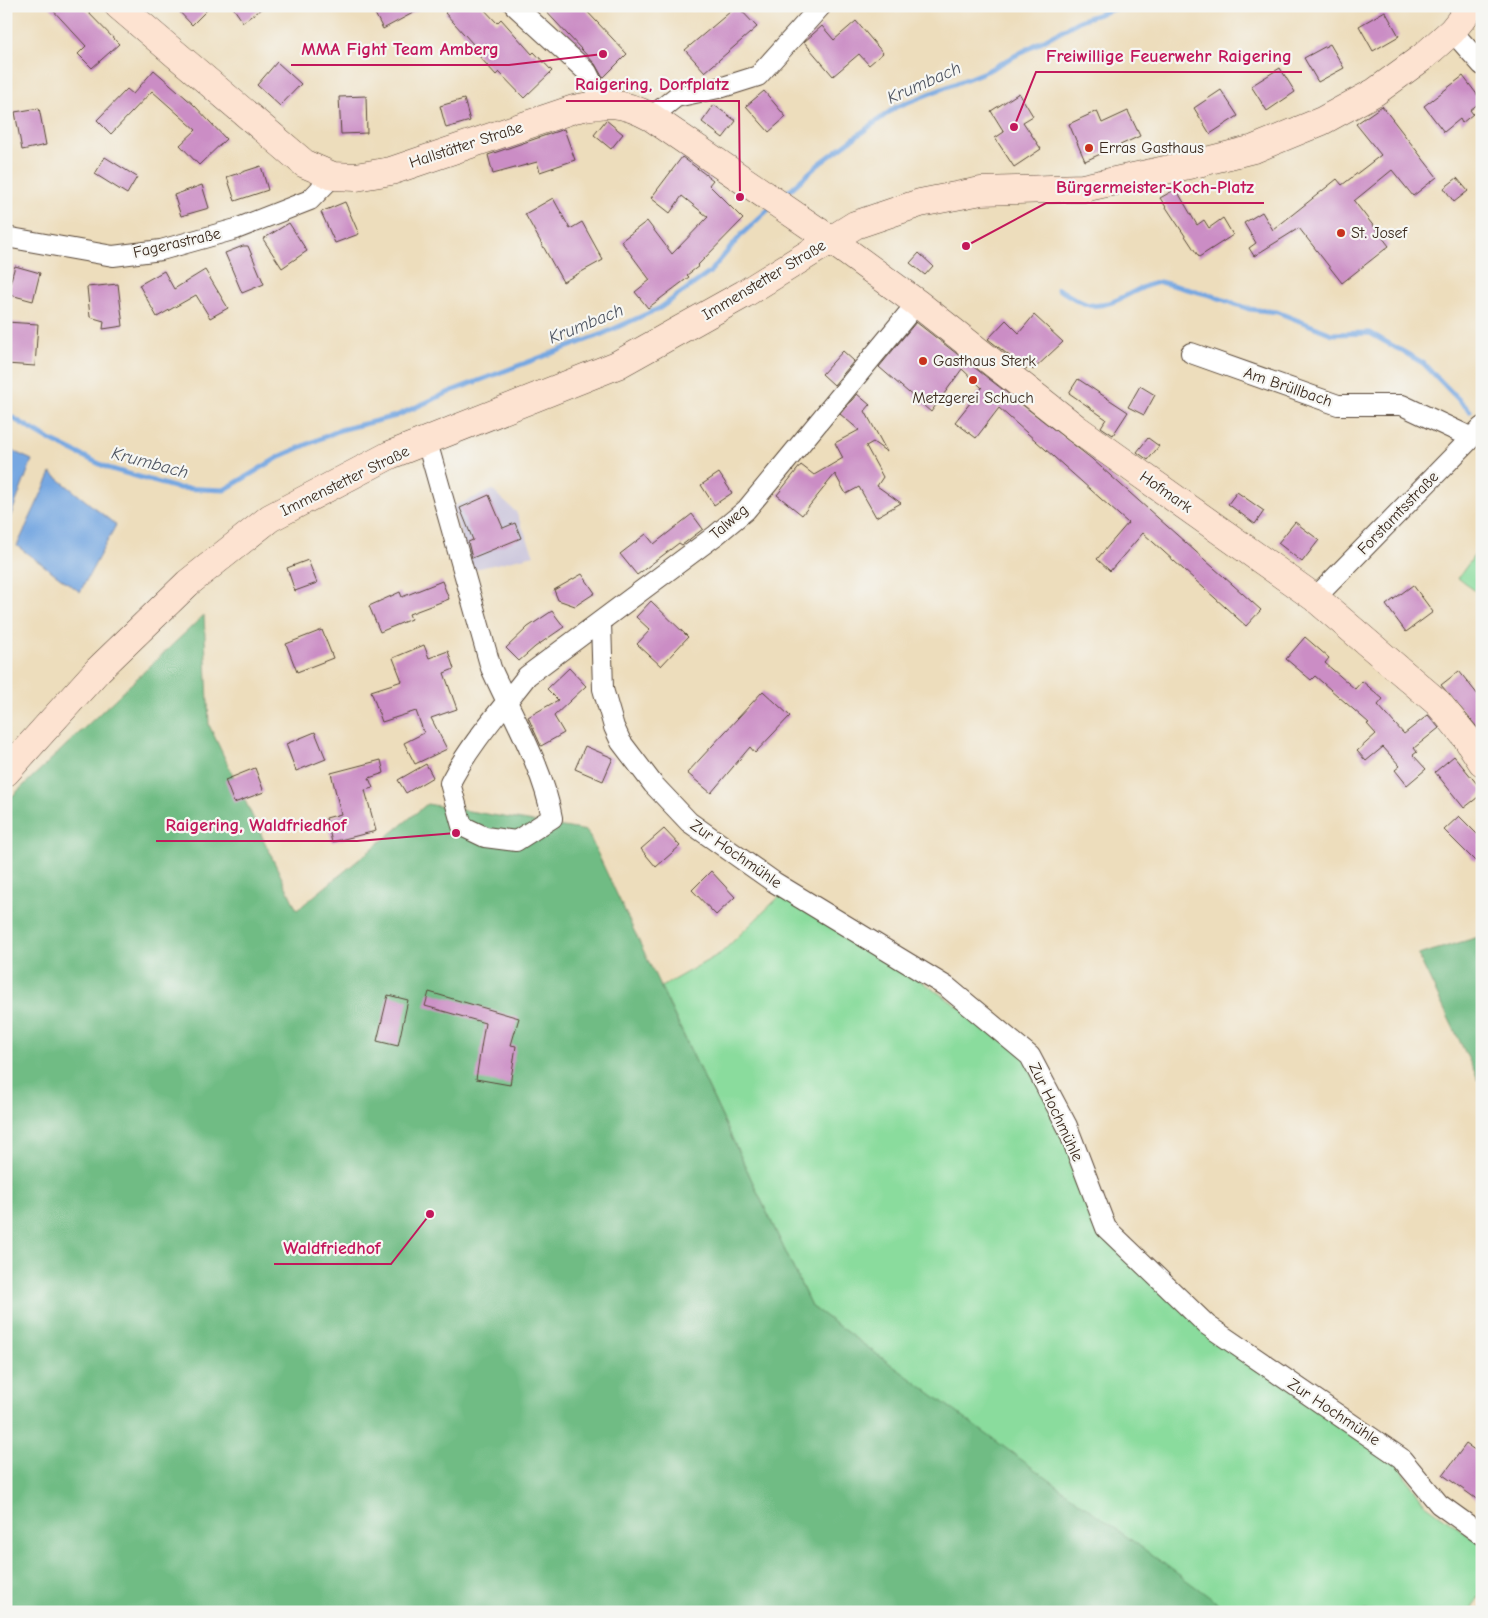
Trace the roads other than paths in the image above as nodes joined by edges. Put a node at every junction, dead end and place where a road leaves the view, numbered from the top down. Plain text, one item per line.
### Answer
1 (119, 6) edge
2 (515, 6) edge
3 (821, 6) edge
4 (1472, 6) edge
5 (1452, 30) junction
6 (1482, 65) edge
7 (602, 103) junction
8 (651, 117) junction
9 (332, 176) junction
10 (6, 237) edge
11 (831, 240) junction
12 (917, 303) junction
13 (1191, 353) dead end
14 (1477, 432) edge
15 (427, 442) junction
16 (1315, 598) junction
17 (601, 622) junction
18 (506, 703) junction
19 (1482, 762) edge
20 (6, 772) edge
21 (1482, 1535) edge

1 - 9 main road, Hallstätter Straße
2 - 7 street
3 - 8 street
4 - 5 main road, Immenstetter Straße
5 - 6 street
5 - 11 main road, Immenstetter Straße
7 - 8 main road, Hallstätter Straße
7 - 9 main road, Hallstätter Straße
8 - 11 main road, Hallstätter Straße
9 - 10 street, Fagerastraße
11 - 12 main road, Hofmark
11 - 15 main road, Immenstetter Straße
12 - 16 main road, Hofmark
12 - 17 street, Talweg
13 - 14 street, Am Brüllbach
14 - 16 street, Forstamtsstraße
15 - 18 street
15 - 20 main road, Immenstetter Straße
16 - 19 main road, Hofmark
17 - 18 street, Talweg
17 - 21 street, Zur Hochmühle
18 - 18 street, Talweg

